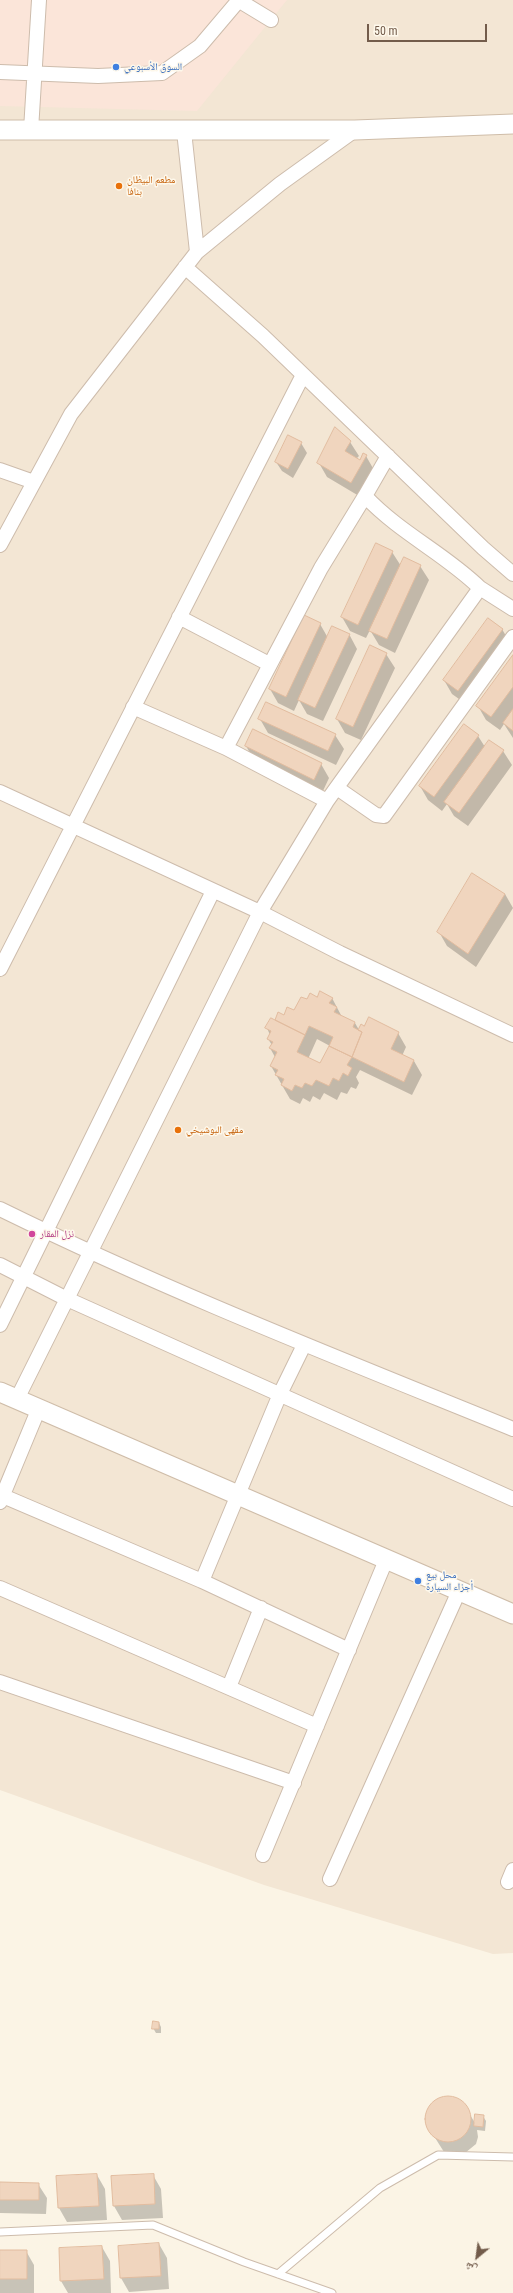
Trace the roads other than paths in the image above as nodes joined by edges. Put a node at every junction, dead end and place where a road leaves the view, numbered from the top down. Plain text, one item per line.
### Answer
1 (39, 0) edge
2 (239, 0) edge
3 (271, 20) dead end
4 (0, 72) edge
5 (36, 75) junction
6 (513, 124) edge
7 (0, 130) edge
8 (31, 130) junction
9 (355, 130) junction
10 (184, 131) junction
11 (196, 252) junction
12 (185, 267) junction
13 (303, 375) junction
14 (388, 456) junction
15 (0, 470) edge
16 (34, 482) junction
17 (365, 496) junction
18 (0, 545) edge
19 (513, 574) edge
20 (480, 588) junction
21 (513, 610) edge
22 (180, 617) junction
23 (513, 637) edge
24 (269, 664) junction
25 (133, 706) junction
26 (226, 748) junction
27 (336, 788) junction
28 (0, 792) edge
29 (327, 802) junction
30 (72, 826) junction
31 (213, 891) junction
32 (260, 912) junction
33 (0, 969) edge
34 (513, 1035) edge
35 (0, 1209) edge
36 (45, 1231) junction
37 (91, 1252) junction
38 (0, 1265) edge
39 (24, 1278) junction
40 (68, 1299) junction
41 (0, 1325) edge
42 (304, 1345) junction
43 (280, 1394) junction
44 (8, 1395) edge
45 (39, 1408) junction
46 (513, 1429) edge
47 (236, 1496) junction
48 (1, 1499) edge
49 (513, 1499) edge
50 (386, 1560) junction
51 (202, 1581) junction
52 (0, 1588) edge
53 (459, 1591) junction
54 (261, 1608) junction
55 (513, 1614) edge
56 (349, 1650) junction
57 (0, 1682) edge
58 (229, 1687) junction
59 (318, 1726) junction
60 (294, 1783) junction
61 (263, 1855) dead end
62 (330, 1879) dead end
63 (513, 2157) edge
64 (0, 2232) edge
65 (278, 2274) junction
66 (332, 2293) edge

1 - 5 street
2 - 3 street
2 - 5 street
4 - 5 street
5 - 8 street
6 - 9 main road
7 - 8 main road
8 - 10 main road
9 - 10 main road
9 - 11 street
10 - 11 street
11 - 12 street
12 - 13 street
12 - 16 street
13 - 14 street
13 - 22 street
14 - 17 street
14 - 19 street
15 - 16 street
16 - 18 street
17 - 20 street
17 - 24 street
20 - 21 street
20 - 27 street
22 - 24 street
22 - 25 street
23 - 27 street
24 - 26 street
25 - 26 street
25 - 30 street
26 - 29 street
27 - 29 street
28 - 30 street
29 - 32 street
30 - 31 street
30 - 33 street
31 - 32 street
31 - 36 street
32 - 34 street
32 - 37 street
35 - 36 street
36 - 37 street
36 - 39 street
37 - 40 street
37 - 42 street
38 - 39 street
39 - 40 street
39 - 41 street
40 - 43 street
40 - 44 street
42 - 43 street
42 - 46 street
43 - 47 street
43 - 49 street
44 - 45 main road
45 - 47 main road
45 - 48 street
47 - 50 main road
47 - 51 street
48 - 51 street
50 - 53 main road
50 - 56 street
51 - 54 street
52 - 58 street
53 - 55 main road
53 - 62 street
54 - 56 street
54 - 58 street
56 - 59 street
57 - 60 street
58 - 59 street
59 - 60 street
60 - 61 street
63 - 65 lane
64 - 65 lane
65 - 66 lane

